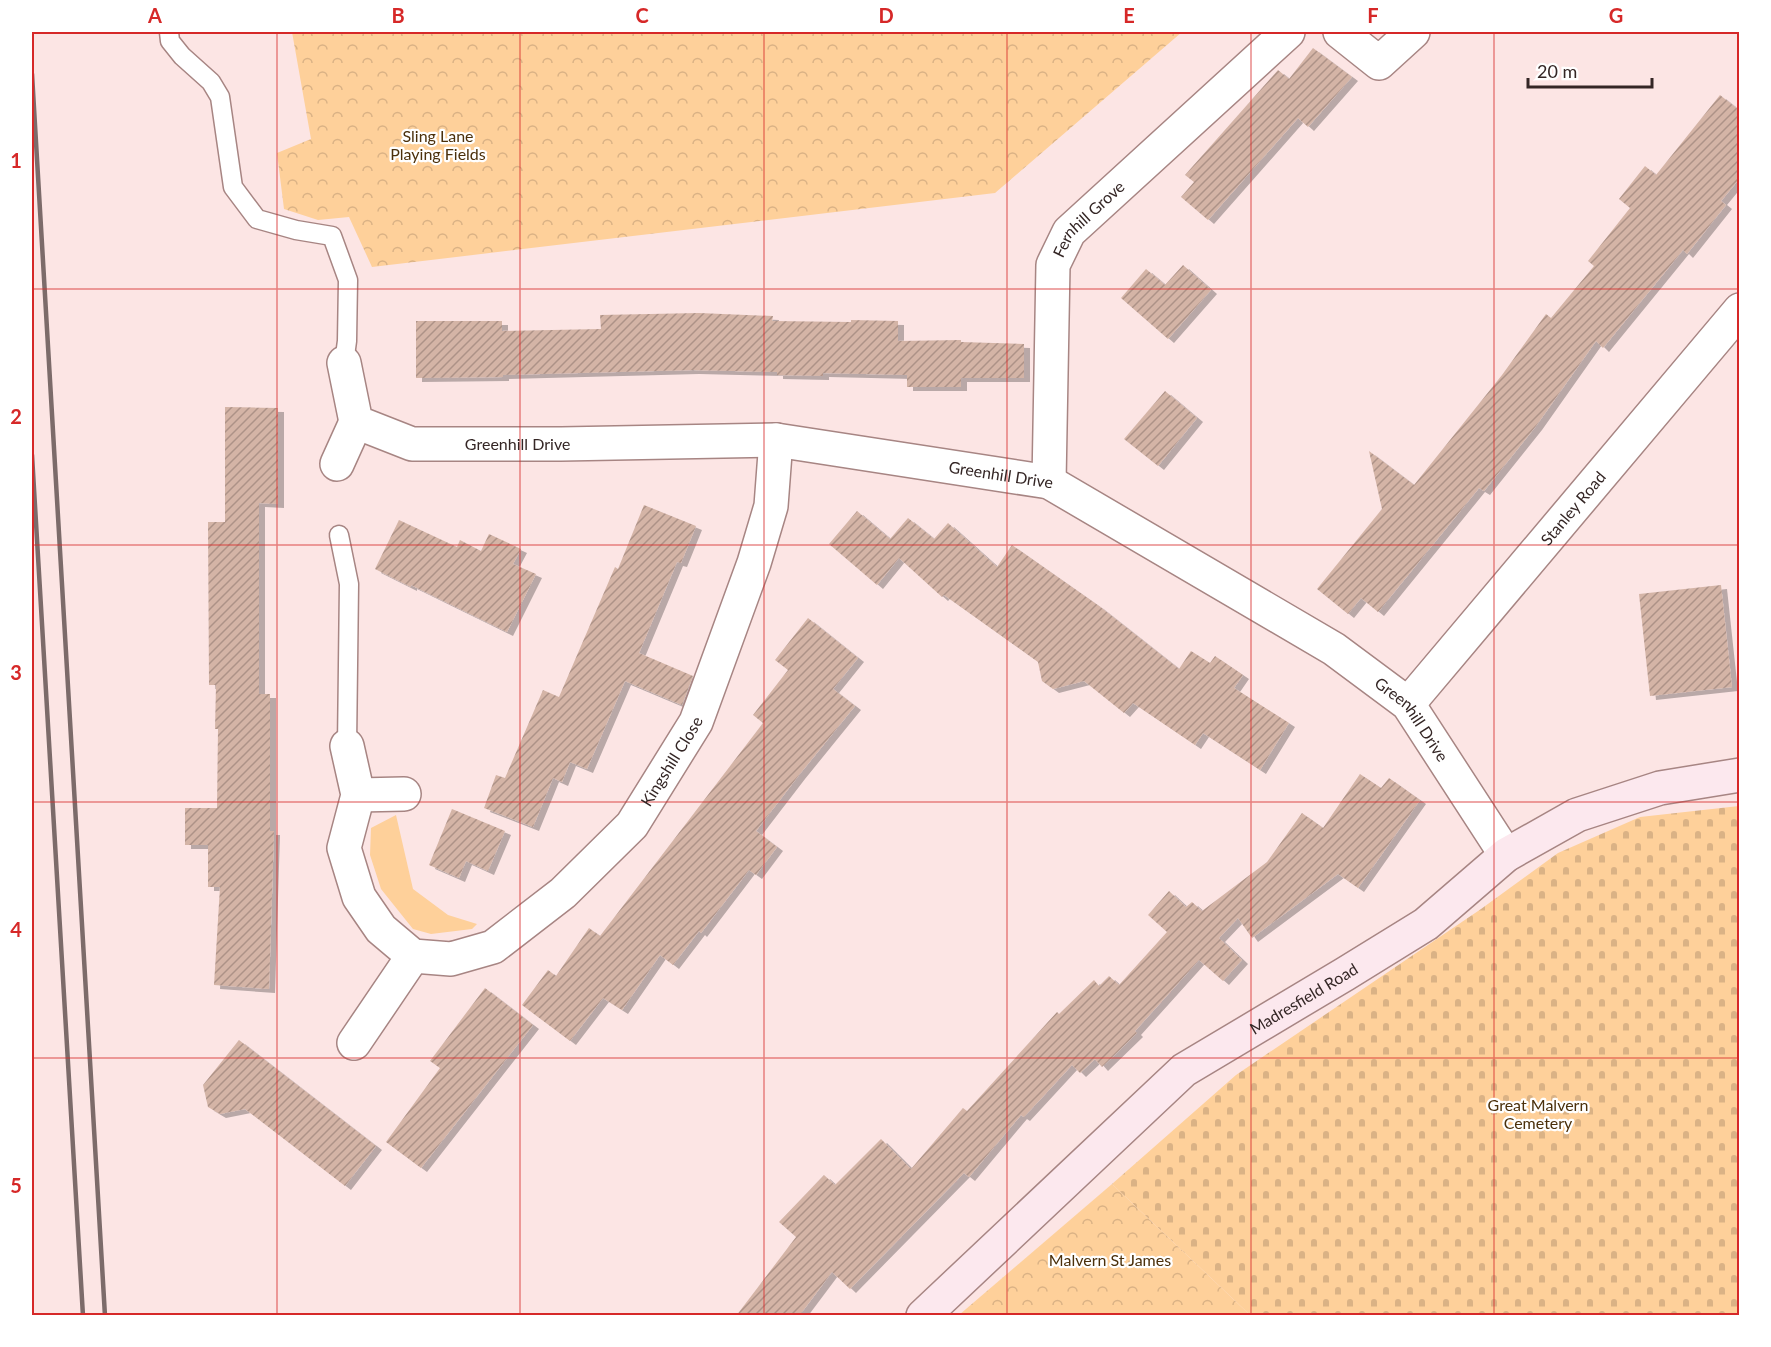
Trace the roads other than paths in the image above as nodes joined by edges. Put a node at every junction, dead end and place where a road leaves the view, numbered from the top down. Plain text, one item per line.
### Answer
1 (169, 32) edge
2 (1287, 32) edge
3 (1340, 32) edge
4 (1413, 32) edge
5 (1740, 310) edge
6 (344, 363) joint
7 (356, 422) junction
8 (776, 440) junction
9 (337, 464) dead end
10 (1049, 482) junction
11 (339, 536) dead end
12 (1408, 704) junction
13 (347, 746) joint
14 (1740, 775) edge
15 (404, 794) dead end
16 (358, 795) junction
17 (1506, 855) junction
18 (413, 956) junction
19 (354, 1043) dead end
20 (924, 1316) edge

1 - 6 lane
2 - 10 street, Fernhill Grove
3 - 4 street
5 - 12 street, Stanley Road
6 - 7 street
7 - 8 street, Greenhill Drive
7 - 9 street
8 - 10 street, Greenhill Drive
8 - 18 street, Kingshill Close
10 - 12 street, Greenhill Drive
11 - 13 lane
12 - 17 street, Greenhill Drive
13 - 16 street
14 - 17 street, Madresfield Road
15 - 16 street
16 - 18 street
17 - 20 street, Madresfield Road
18 - 19 street

